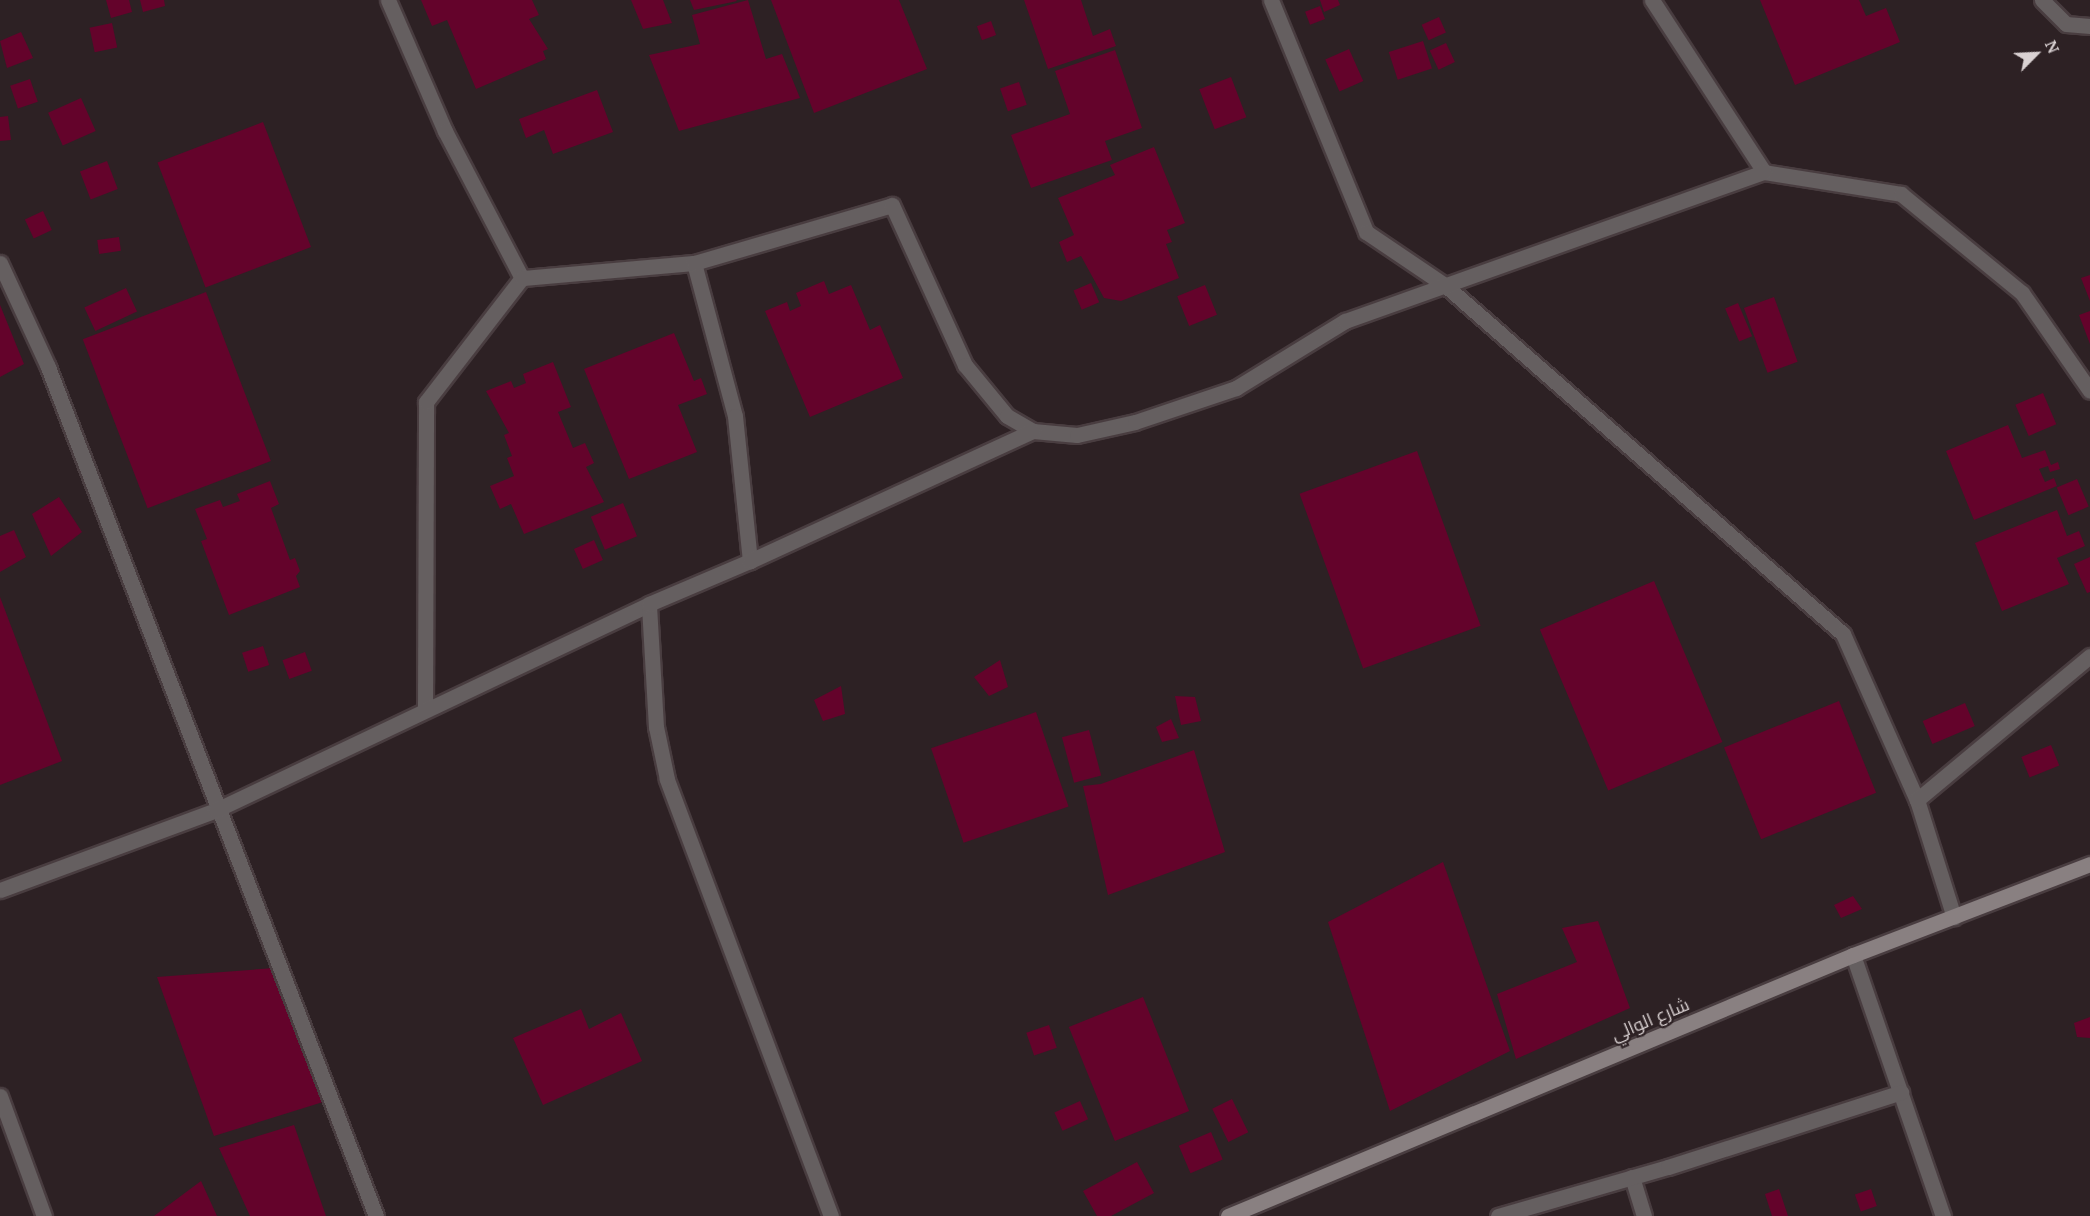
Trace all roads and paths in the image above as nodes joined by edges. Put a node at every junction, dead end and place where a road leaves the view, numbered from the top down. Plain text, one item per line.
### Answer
1 (388, 0) edge
2 (1271, 0) edge
3 (1652, 0) edge
4 (2042, 0) edge
5 (2090, 26) edge
6 (1764, 172) junction
7 (0, 263) edge
8 (694, 263) junction
9 (522, 278) junction
10 (1446, 286) junction
11 (2090, 392) edge
12 (1033, 431) junction
13 (750, 561) junction
14 (649, 604) junction
15 (2090, 656) edge
16 (425, 710) junction
17 (1917, 800) junction
18 (216, 810) junction
19 (2090, 864) edge
20 (0, 890) edge
21 (1954, 917) junction
22 (1853, 955) junction
23 (1901, 1092) junction
24 (0, 1096) edge
25 (1632, 1177) junction
26 (44, 1216) edge
27 (376, 1216) edge
28 (831, 1216) edge
29 (1228, 1216) edge
30 (1498, 1216) edge
31 (1644, 1216) edge
32 (1943, 1216) edge

1 - 9 street
2 - 10 street
3 - 6 street
4 - 5 street
6 - 10 street
6 - 11 street
7 - 18 street
8 - 9 street
8 - 12 street
8 - 13 street
9 - 16 street
10 - 12 street
10 - 17 street
12 - 13 street
13 - 14 street
14 - 16 street
14 - 28 street
15 - 17 street
16 - 18 street
17 - 21 street
18 - 20 street
18 - 27 street
19 - 21 main road, شارع الوالي
21 - 22 main road, شارع الوالي
22 - 23 street
22 - 29 main road, شارع الوالي
23 - 25 street
23 - 32 street
24 - 26 street
25 - 30 street
25 - 31 street

